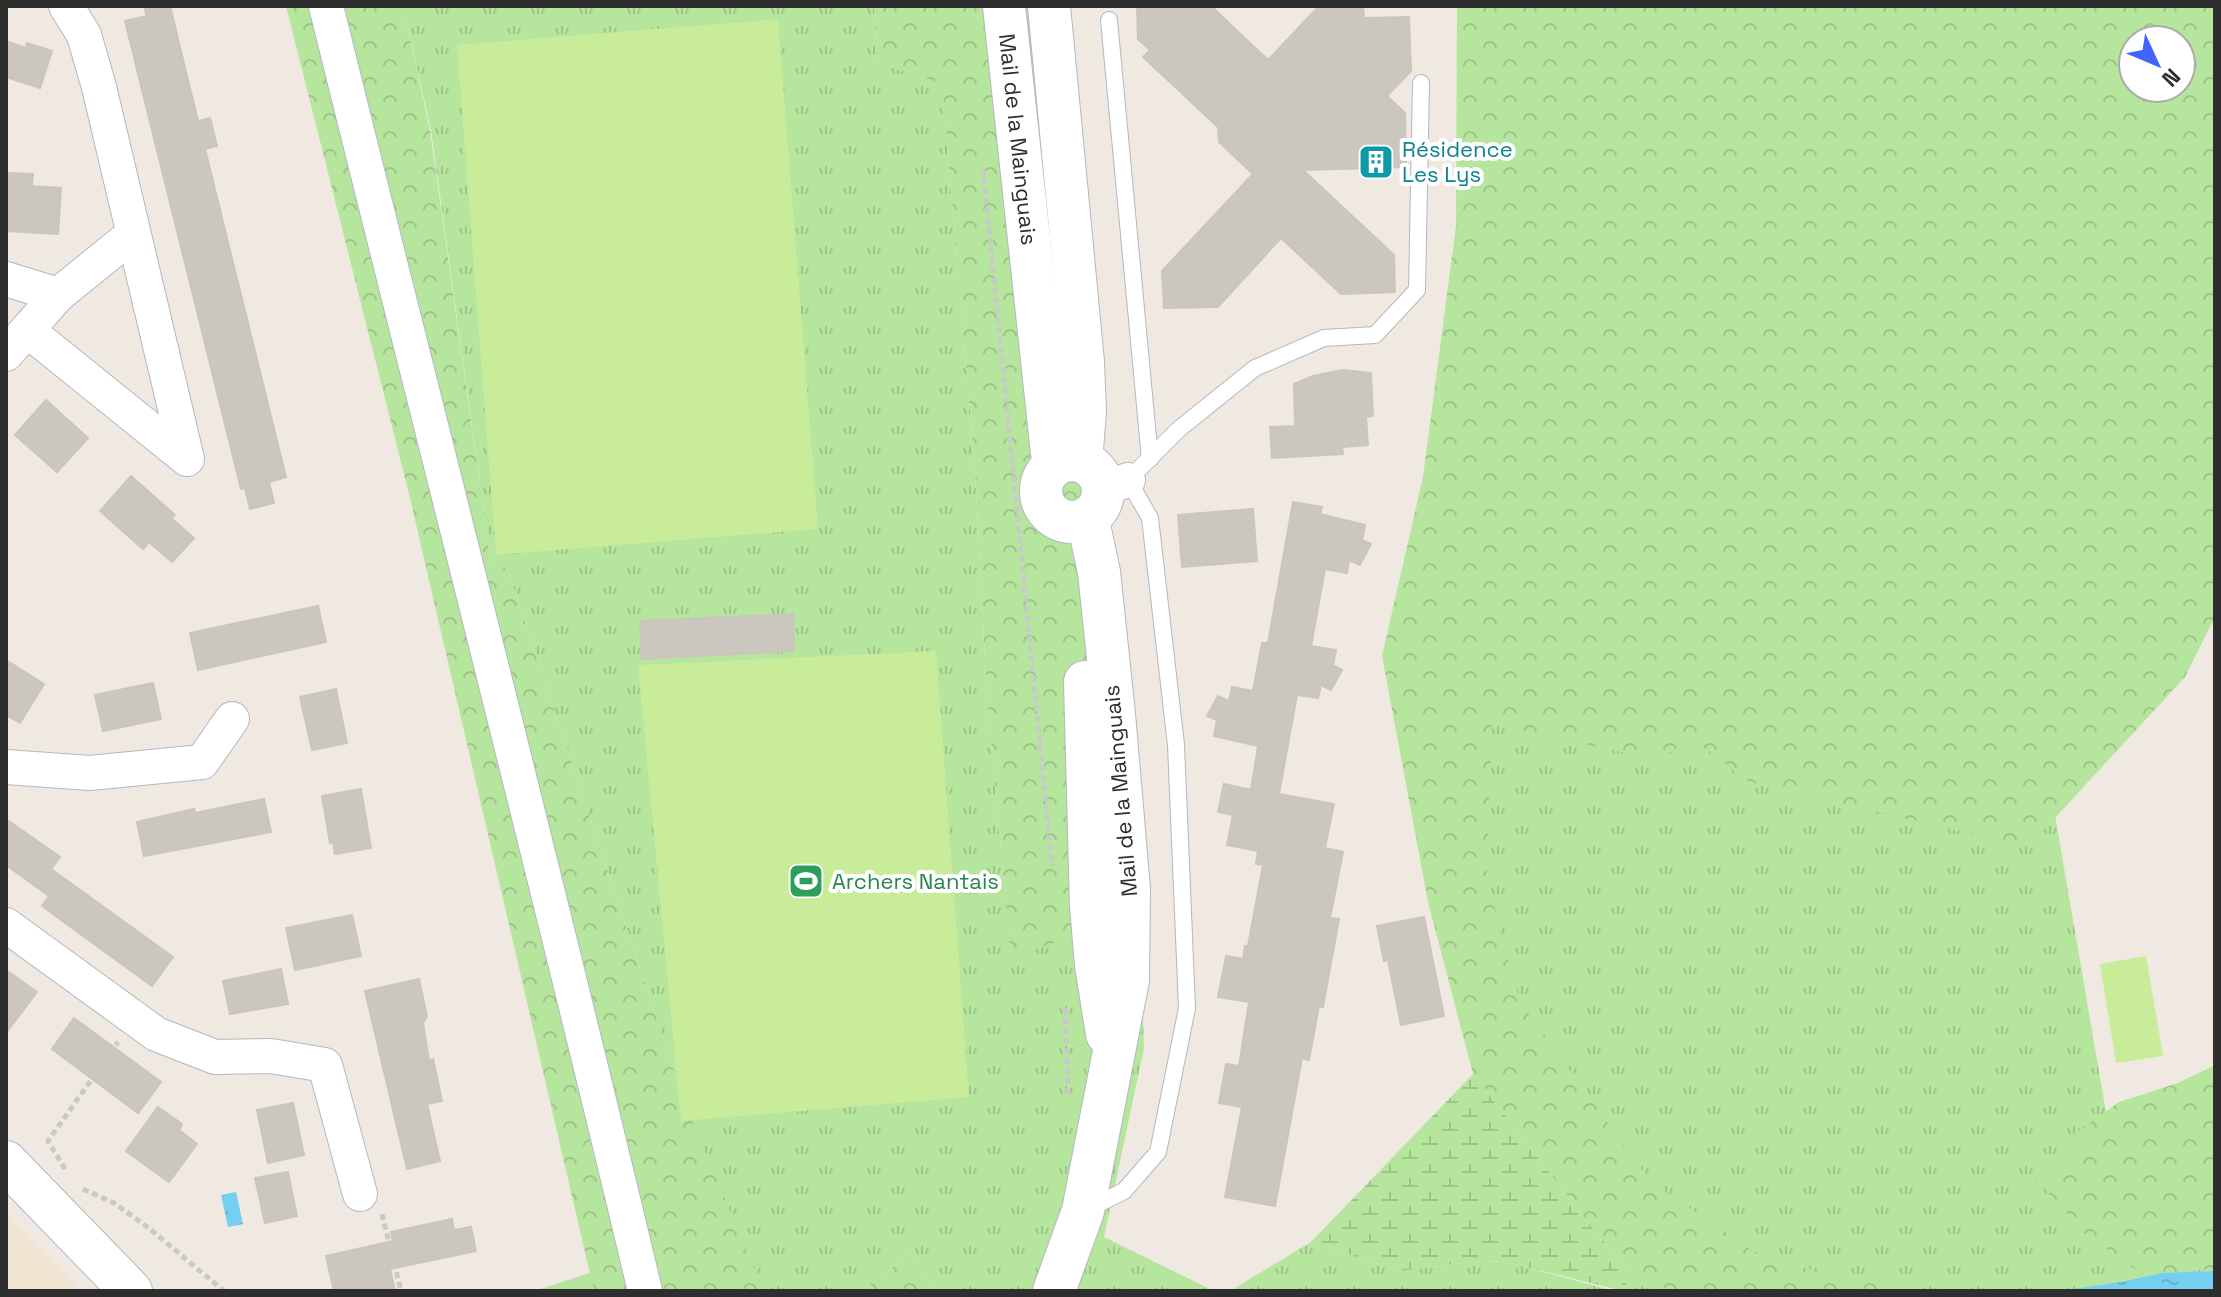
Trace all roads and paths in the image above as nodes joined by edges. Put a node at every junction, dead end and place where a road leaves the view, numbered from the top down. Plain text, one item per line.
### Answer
1 (66, 6) edge
2 (326, 6) edge
3 (1004, 6) edge
4 (1049, 6) edge
5 (1109, 20) dead end
6 (1421, 83) dead end
7 (983, 165) dead end
8 (132, 235) junction
9 (6, 279) edge
10 (58, 295) junction
11 (16, 342) edge
12 (1097, 485) junction
13 (232, 719) dead end
14 (6, 767) edge
15 (1053, 870) dead end
16 (6, 925) edge
17 (1064, 1003) dead end
18 (135, 1019) junction
19 (1068, 1098) dead end
20 (6, 1162) edge
21 (67, 1173) dead end
22 (73, 1183) dead end
23 (370, 1200) joint
24 (1083, 1211) junction
25 (131, 1291) edge
26 (224, 1291) edge
27 (401, 1291) edge
28 (645, 1291) edge
29 (1054, 1291) edge

1 - 8 street
2 - 28 street
3 - 12 street, Mail de la Mainguais
4 - 12 street, Mail de la Mainguais
5 - 12 lane
6 - 12 lane
7 - 15 path
8 - 10 street
8 - 11 street
9 - 10 street
10 - 11 street
12 - 24 street, Mail de la Mainguais
12 - 24 lane
13 - 14 street
16 - 18 street
17 - 19 path
18 - 21 path
18 - 23 street
20 - 25 street
22 - 26 path
23 - 27 path
24 - 29 street, Mail de la Mainguais

